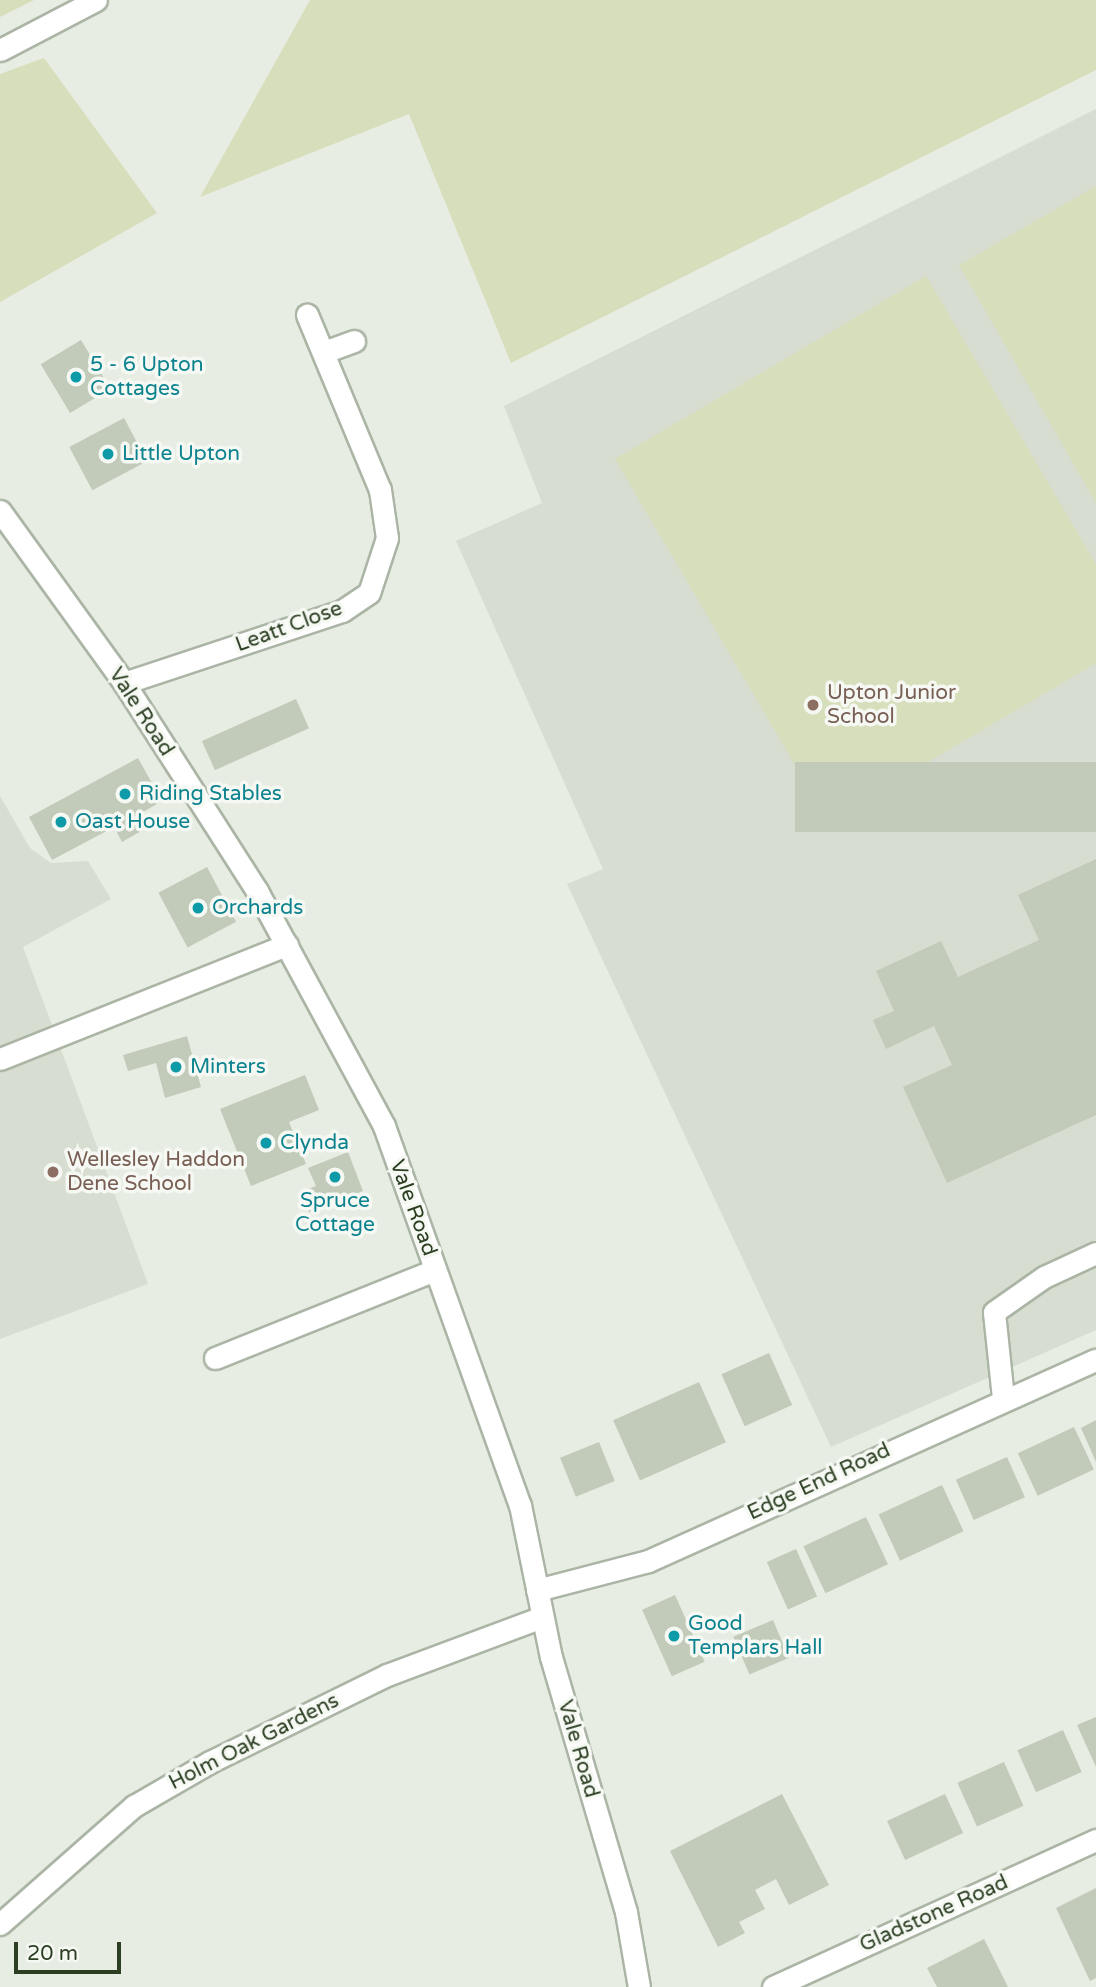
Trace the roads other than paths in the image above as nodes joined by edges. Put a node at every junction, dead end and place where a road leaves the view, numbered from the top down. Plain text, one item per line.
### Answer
1 (96, 0) edge
2 (0, 50) edge
3 (307, 315) dead end
4 (354, 341) dead end
5 (324, 352) junction
6 (0, 511) edge
7 (124, 683) junction
8 (287, 945) junction
9 (0, 1059) edge
10 (1096, 1253) edge
11 (435, 1270) junction
12 (215, 1358) dead end
13 (1096, 1360) edge
14 (1003, 1398) junction
15 (537, 1590) junction
16 (542, 1616) junction
17 (1096, 1840) edge
18 (0, 1924) edge
19 (639, 1987) edge
20 (773, 1987) edge

1 - 2 street
3 - 5 street, Leatt Close
4 - 5 street
5 - 7 street, Leatt Close
6 - 7 street, Vale Road
7 - 8 street, Vale Road
8 - 9 street
8 - 11 street, Vale Road
10 - 14 street
11 - 12 street
11 - 15 street, Vale Road
13 - 14 street, Edge End Road
14 - 15 street, Edge End Road
15 - 16 street, Vale Road
16 - 18 street, Holm Oak Gardens
16 - 19 street, Vale Road
17 - 20 street, Gladstone Road

